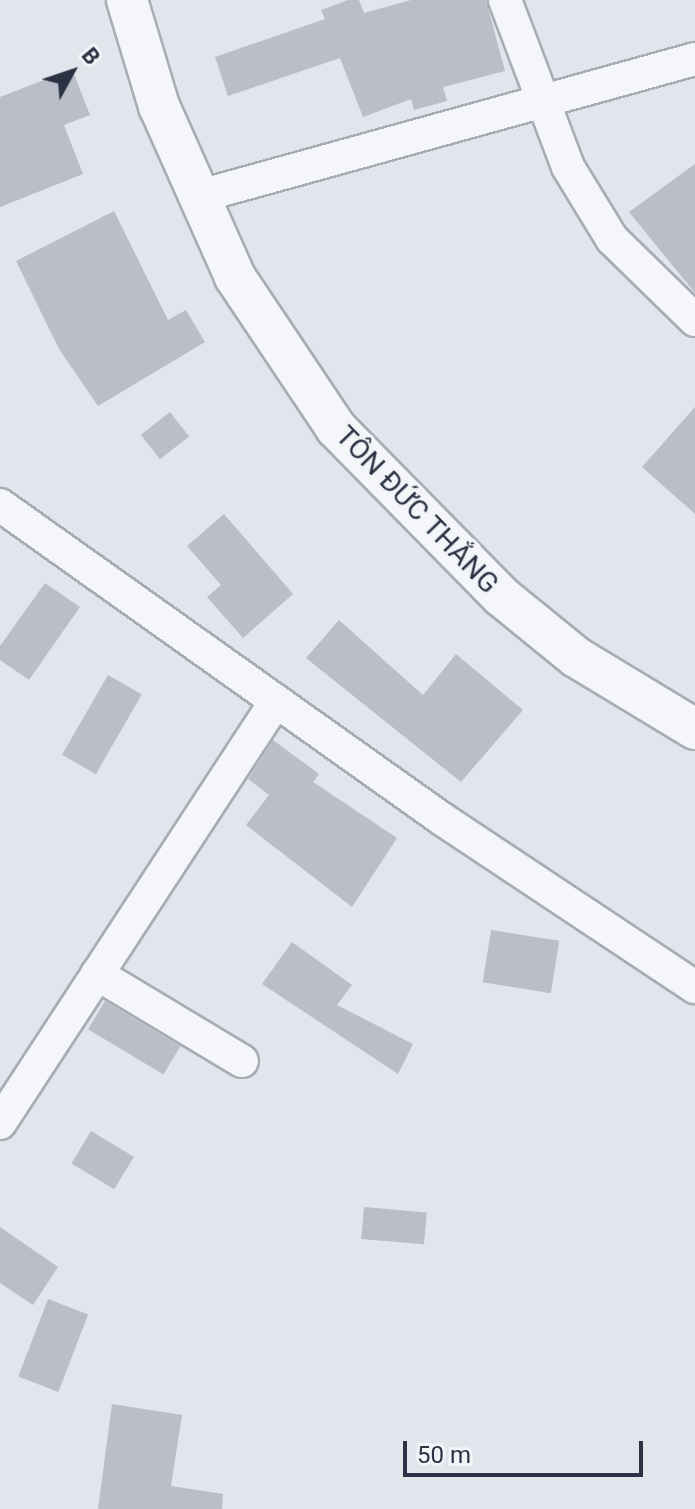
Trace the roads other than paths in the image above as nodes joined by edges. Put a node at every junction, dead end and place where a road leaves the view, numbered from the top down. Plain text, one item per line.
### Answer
1 (127, 0) edge
2 (505, 0) edge
3 (695, 59) edge
4 (542, 101) junction
5 (200, 196) junction
6 (695, 320) edge
7 (0, 505) edge
8 (276, 701) junction
9 (695, 729) edge
10 (97, 974) junction
11 (695, 987) edge
12 (242, 1061) dead end
13 (0, 1123) edge

1 - 5 street, TÔN ĐỨC THẮNG
2 - 4 street
3 - 4 street
4 - 5 street
4 - 6 street
5 - 9 street, TÔN ĐỨC THẮNG
7 - 8 street
8 - 10 street
8 - 11 street
10 - 12 street
10 - 13 street

